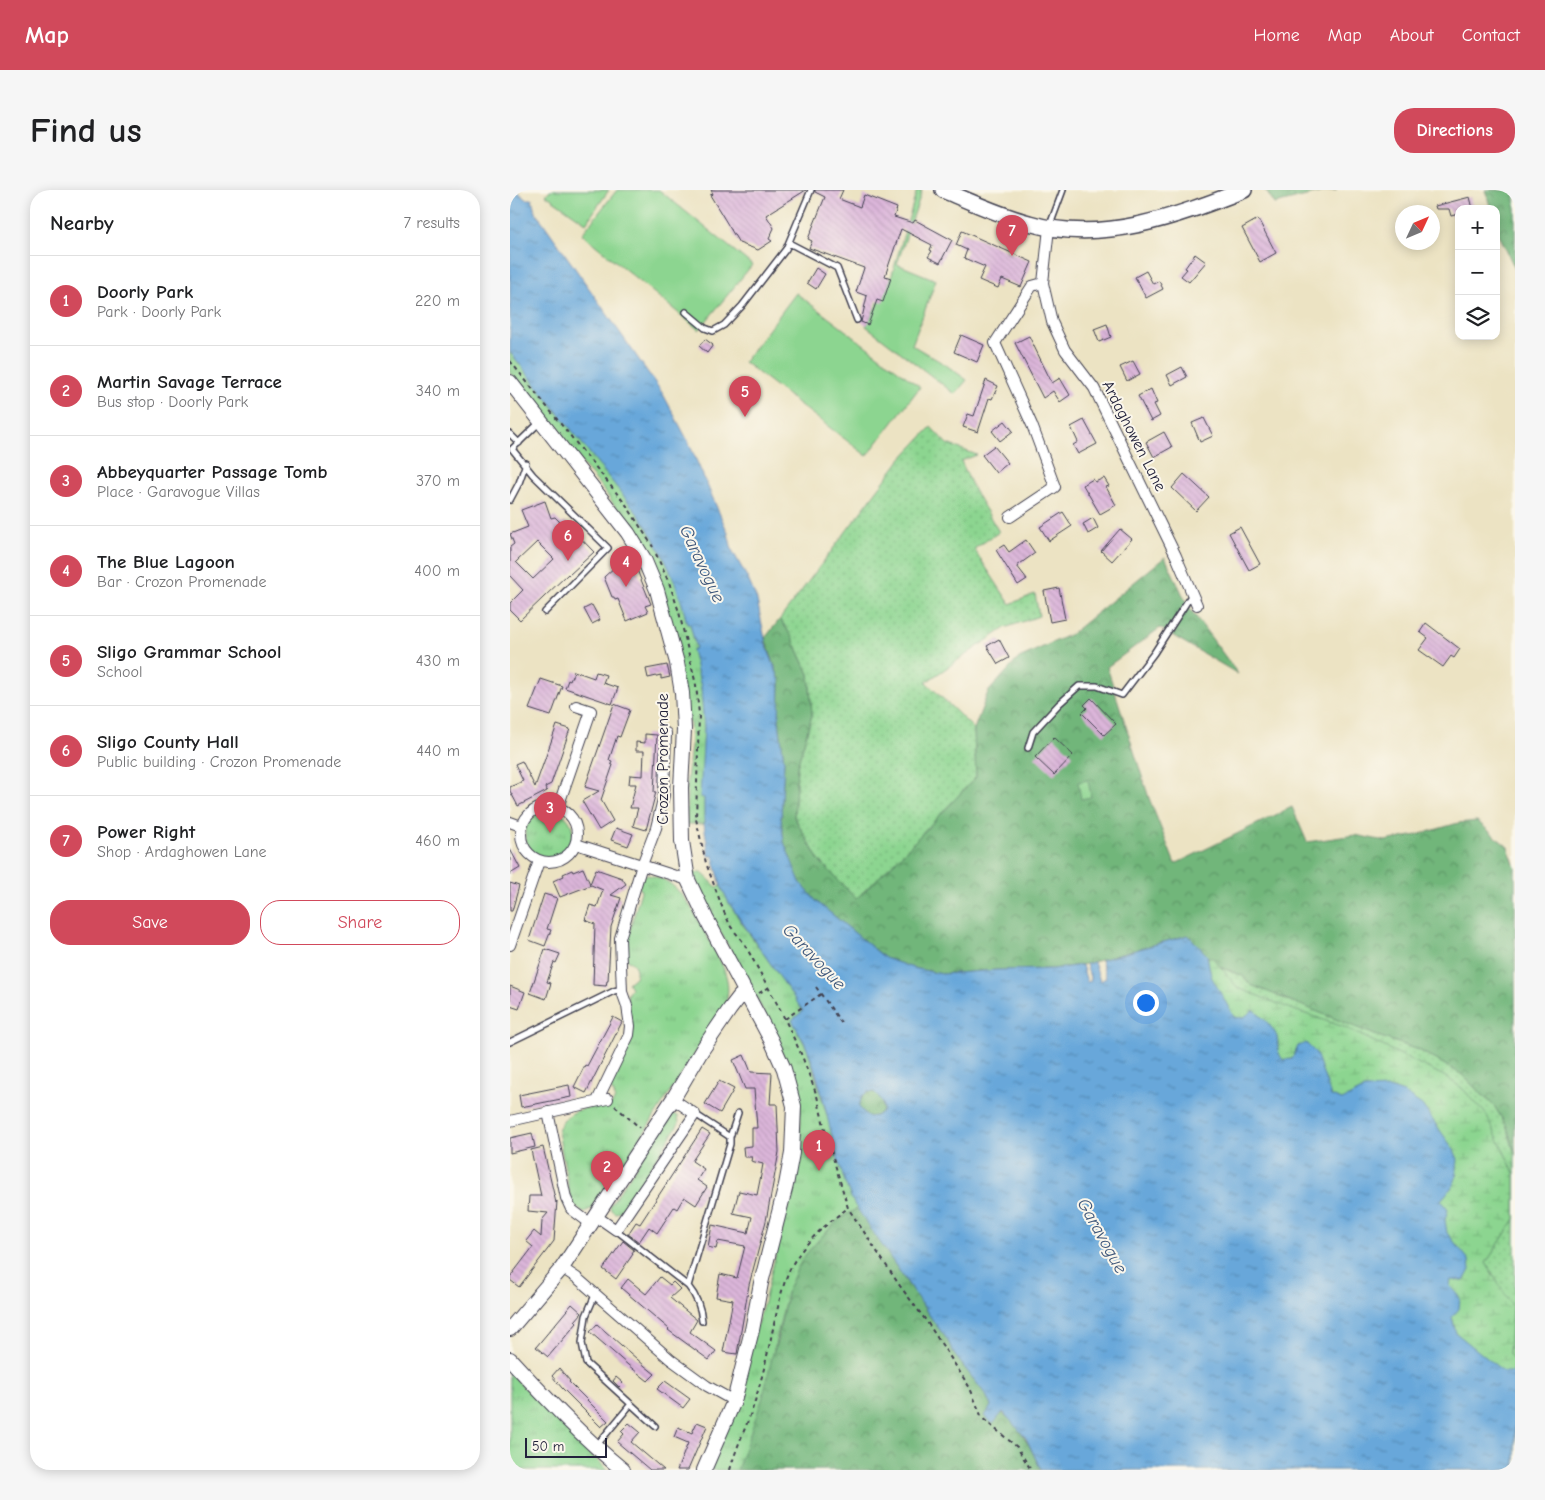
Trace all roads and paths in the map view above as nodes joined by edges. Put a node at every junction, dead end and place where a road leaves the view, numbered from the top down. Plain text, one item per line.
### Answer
1 (811, 190) edge
2 (943, 190) edge
3 (1062, 190) edge
4 (1244, 190) edge
5 (1049, 228) junction
6 (789, 243) junction
7 (1043, 283) junction
8 (686, 312) dead end
9 (857, 320) dead end
10 (510, 382) edge
11 (541, 421) junction
12 (510, 434) edge
13 (519, 443) junction
14 (526, 464) junction
15 (510, 500) edge
16 (1010, 517) dead end
17 (1192, 594) junction
18 (1197, 605) dead end
19 (545, 612) dead end
20 (679, 612) dead end
21 (576, 706) dead end
22 (666, 733) dead end
23 (1028, 748) dead end
24 (558, 807) junction
25 (510, 822) edge
26 (521, 826) junction
27 (576, 844) junction
28 (539, 861) junction
29 (642, 865) junction
30 (688, 880) junction
31 (510, 945) edge
32 (623, 986) junction
33 (816, 987) dead end
34 (746, 992) junction
35 (821, 994) junction
36 (784, 1019) junction
37 (842, 1024) dead end
38 (510, 1042) edge
39 (673, 1099) junction
40 (602, 1100) junction
41 (548, 1112) junction
42 (738, 1113) dead end
43 (695, 1114) junction
44 (510, 1121) edge
45 (640, 1128) dead end
46 (730, 1137) junction
47 (848, 1208) junction
48 (594, 1220) junction
49 (616, 1230) junction
50 (562, 1268) junction
51 (688, 1286) junction
52 (596, 1294) junction
53 (702, 1321) dead end
54 (510, 1329) edge
55 (510, 1359) edge
56 (734, 1402) junction
57 (631, 1404) junction
58 (655, 1426) dead end
59 (595, 1447) junction
60 (623, 1470) edge
61 (704, 1470) edge
62 (730, 1470) edge
63 (1031, 1470) edge

1 - 6 lane
2 - 5 main road
3 - 5 lane
4 - 5 main road
5 - 7 street, Ardaghowen Lane
6 - 8 lane
6 - 9 lane
7 - 16 street
7 - 17 street, Ardaghowen Lane
10 - 11 street, Crozon Promenade
11 - 13 lane
11 - 30 street, Crozon Promenade
12 - 13 lane
13 - 14 lane
14 - 15 lane
14 - 19 lane
17 - 18 street, Ardaghowen Lane
17 - 23 lane
20 - 36 path
21 - 24 street
22 - 29 street
24 - 26 street
24 - 27 street
25 - 26 street
26 - 28 street
27 - 28 street
27 - 29 street
28 - 31 street
29 - 30 street
29 - 32 street
30 - 34 street, Crozon Promenade
32 - 38 lane
32 - 40 street
33 - 35 path
34 - 39 street
34 - 56 street, Crozon Promenade
35 - 36 path
35 - 37 path
36 - 47 path
39 - 43 street
39 - 48 street
40 - 41 street
40 - 45 path
41 - 44 street
41 - 48 street
42 - 46 lane
43 - 46 lane
43 - 49 street
46 - 51 lane
47 - 62 path
47 - 63 path
48 - 49 street
48 - 50 street
49 - 51 lane
50 - 52 street
50 - 54 street
51 - 53 lane
52 - 56 street
52 - 57 lane
55 - 59 street
56 - 61 street, Crozon Promenade
57 - 58 lane
57 - 59 lane
59 - 60 street

